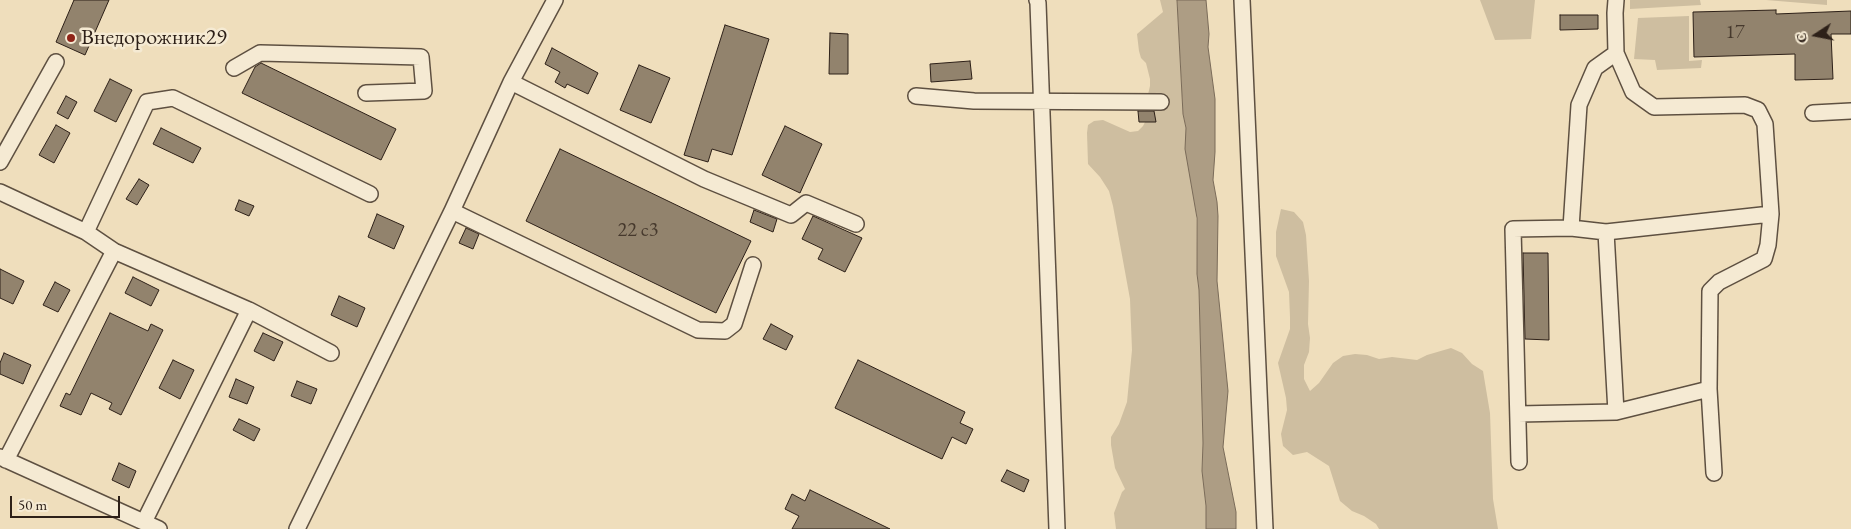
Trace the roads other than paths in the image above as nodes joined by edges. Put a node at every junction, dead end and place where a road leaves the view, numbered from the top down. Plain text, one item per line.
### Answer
1 (555, 0) edge
2 (1037, 0) edge
3 (1242, 0) edge
4 (1616, 0) edge
5 (1616, 53) junction
6 (56, 62) dead end
7 (234, 68) dead end
8 (511, 82) junction
9 (366, 93) dead end
10 (916, 96) dead end
11 (1042, 100) junction
12 (1161, 102) dead end
13 (1851, 111) edge
14 (1813, 113) dead end
15 (0, 162) edge
16 (0, 192) edge
17 (370, 194) dead end
18 (452, 211) junction
19 (1771, 214) junction
20 (856, 224) dead end
21 (1571, 228) junction
22 (86, 232) junction
23 (1606, 232) junction
24 (114, 250) junction
25 (753, 265) dead end
26 (249, 310) junction
27 (331, 353) dead end
28 (1709, 389) junction
29 (1616, 412) junction
30 (1518, 414) junction
31 (3, 458) edge
32 (1519, 462) dead end
33 (1714, 473) dead end
34 (144, 522) junction
35 (159, 529) edge
36 (297, 529) edge
37 (1056, 529) edge
38 (1266, 529) edge

1 - 8 lane
2 - 11 lane
3 - 38 lane
4 - 5 lane
5 - 19 lane
5 - 21 lane
6 - 15 lane
7 - 9 lane
8 - 18 lane
8 - 20 lane
10 - 11 lane
11 - 12 lane
11 - 37 lane
13 - 14 lane
16 - 22 lane
17 - 22 lane
18 - 25 lane
18 - 36 lane
19 - 23 lane
19 - 28 lane
21 - 23 lane
21 - 30 lane
22 - 24 lane
23 - 29 lane
24 - 26 lane
24 - 31 lane
26 - 27 lane
26 - 34 lane
28 - 29 lane
28 - 33 lane
29 - 30 lane
30 - 32 lane
31 - 34 lane
34 - 35 lane

